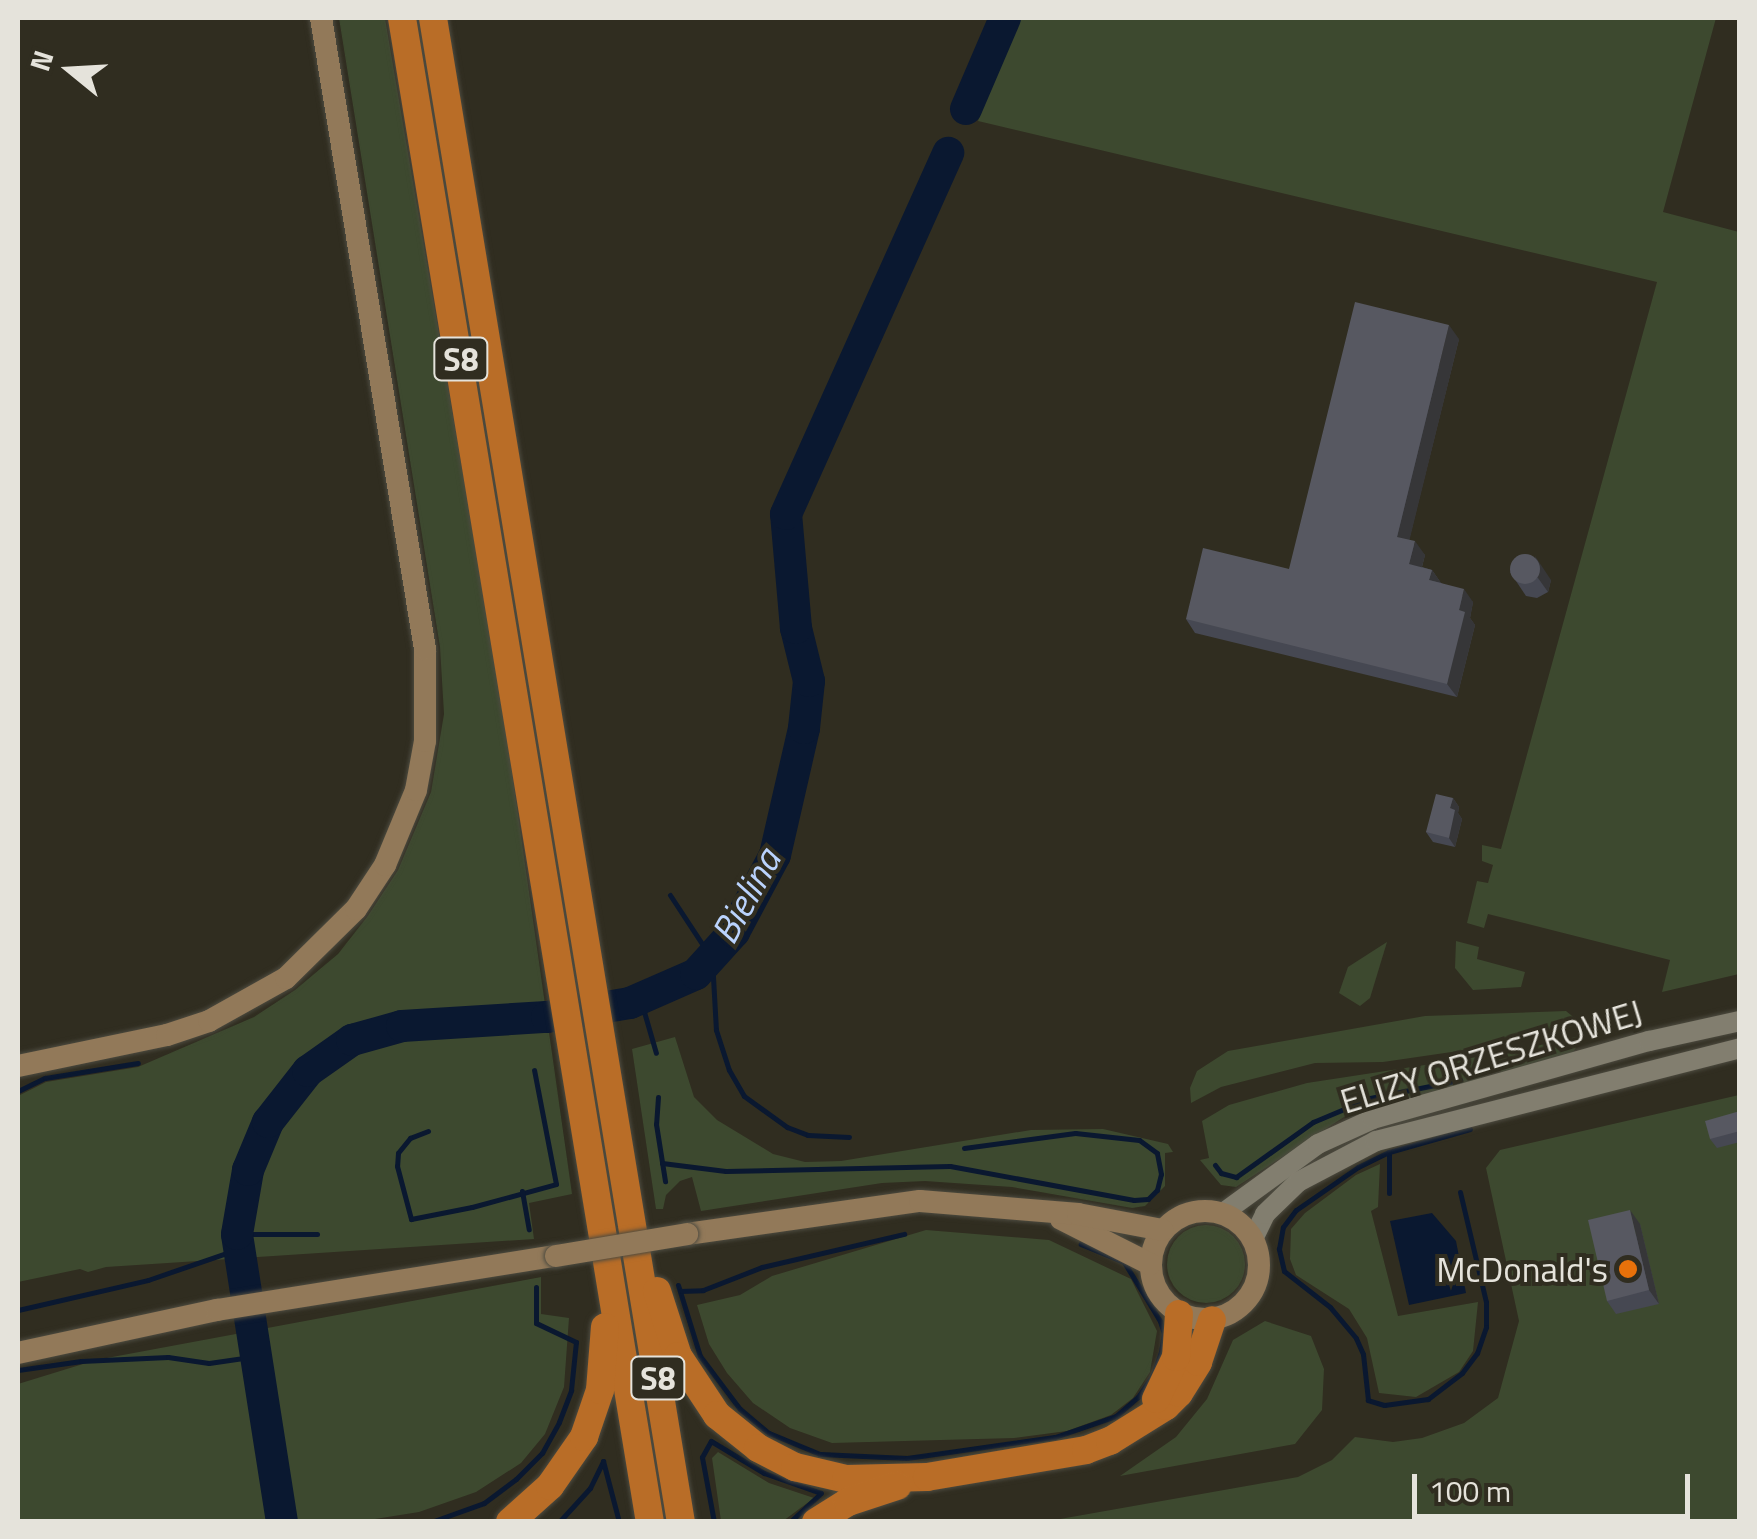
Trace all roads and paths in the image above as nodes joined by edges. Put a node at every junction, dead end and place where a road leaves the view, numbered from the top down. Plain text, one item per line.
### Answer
1 (321, 18) edge
2 (402, 18) edge
3 (433, 18) edge
4 (1740, 1022) edge
5 (1740, 1048) edge
6 (18, 1066) edge
7 (1049, 1212) junction
8 (1223, 1213) junction
9 (1163, 1230) junction
10 (634, 1234) junction
11 (1253, 1239) junction
12 (602, 1240) junction
13 (1150, 1264) junction
14 (1180, 1314) junction
15 (1212, 1320) junction
16 (95, 1334) junction
17 (18, 1338) edge
18 (18, 1353) edge
19 (1134, 1428) junction
20 (927, 1476) junction
21 (510, 1522) edge
22 (650, 1522) edge
23 (682, 1522) edge
24 (816, 1522) edge

1 - 6 main road
2 - 12 highway, S8
3 - 10 highway, S8
4 - 8 street, ELIZY ORZESZKOWEJ
5 - 11 street, ELIZY ORZESZKOWEJ
7 - 9 main road
7 - 13 main road
7 - 16 main road, bridge
8 - 9 main road
8 - 11 main road
9 - 13 main road
10 - 20 highway
10 - 23 highway, S8
11 - 15 main road
12 - 21 highway
12 - 22 highway, S8
13 - 14 main road
14 - 15 main road
14 - 19 highway
15 - 19 highway
16 - 17 main road
16 - 18 main road
19 - 20 highway
20 - 24 highway

